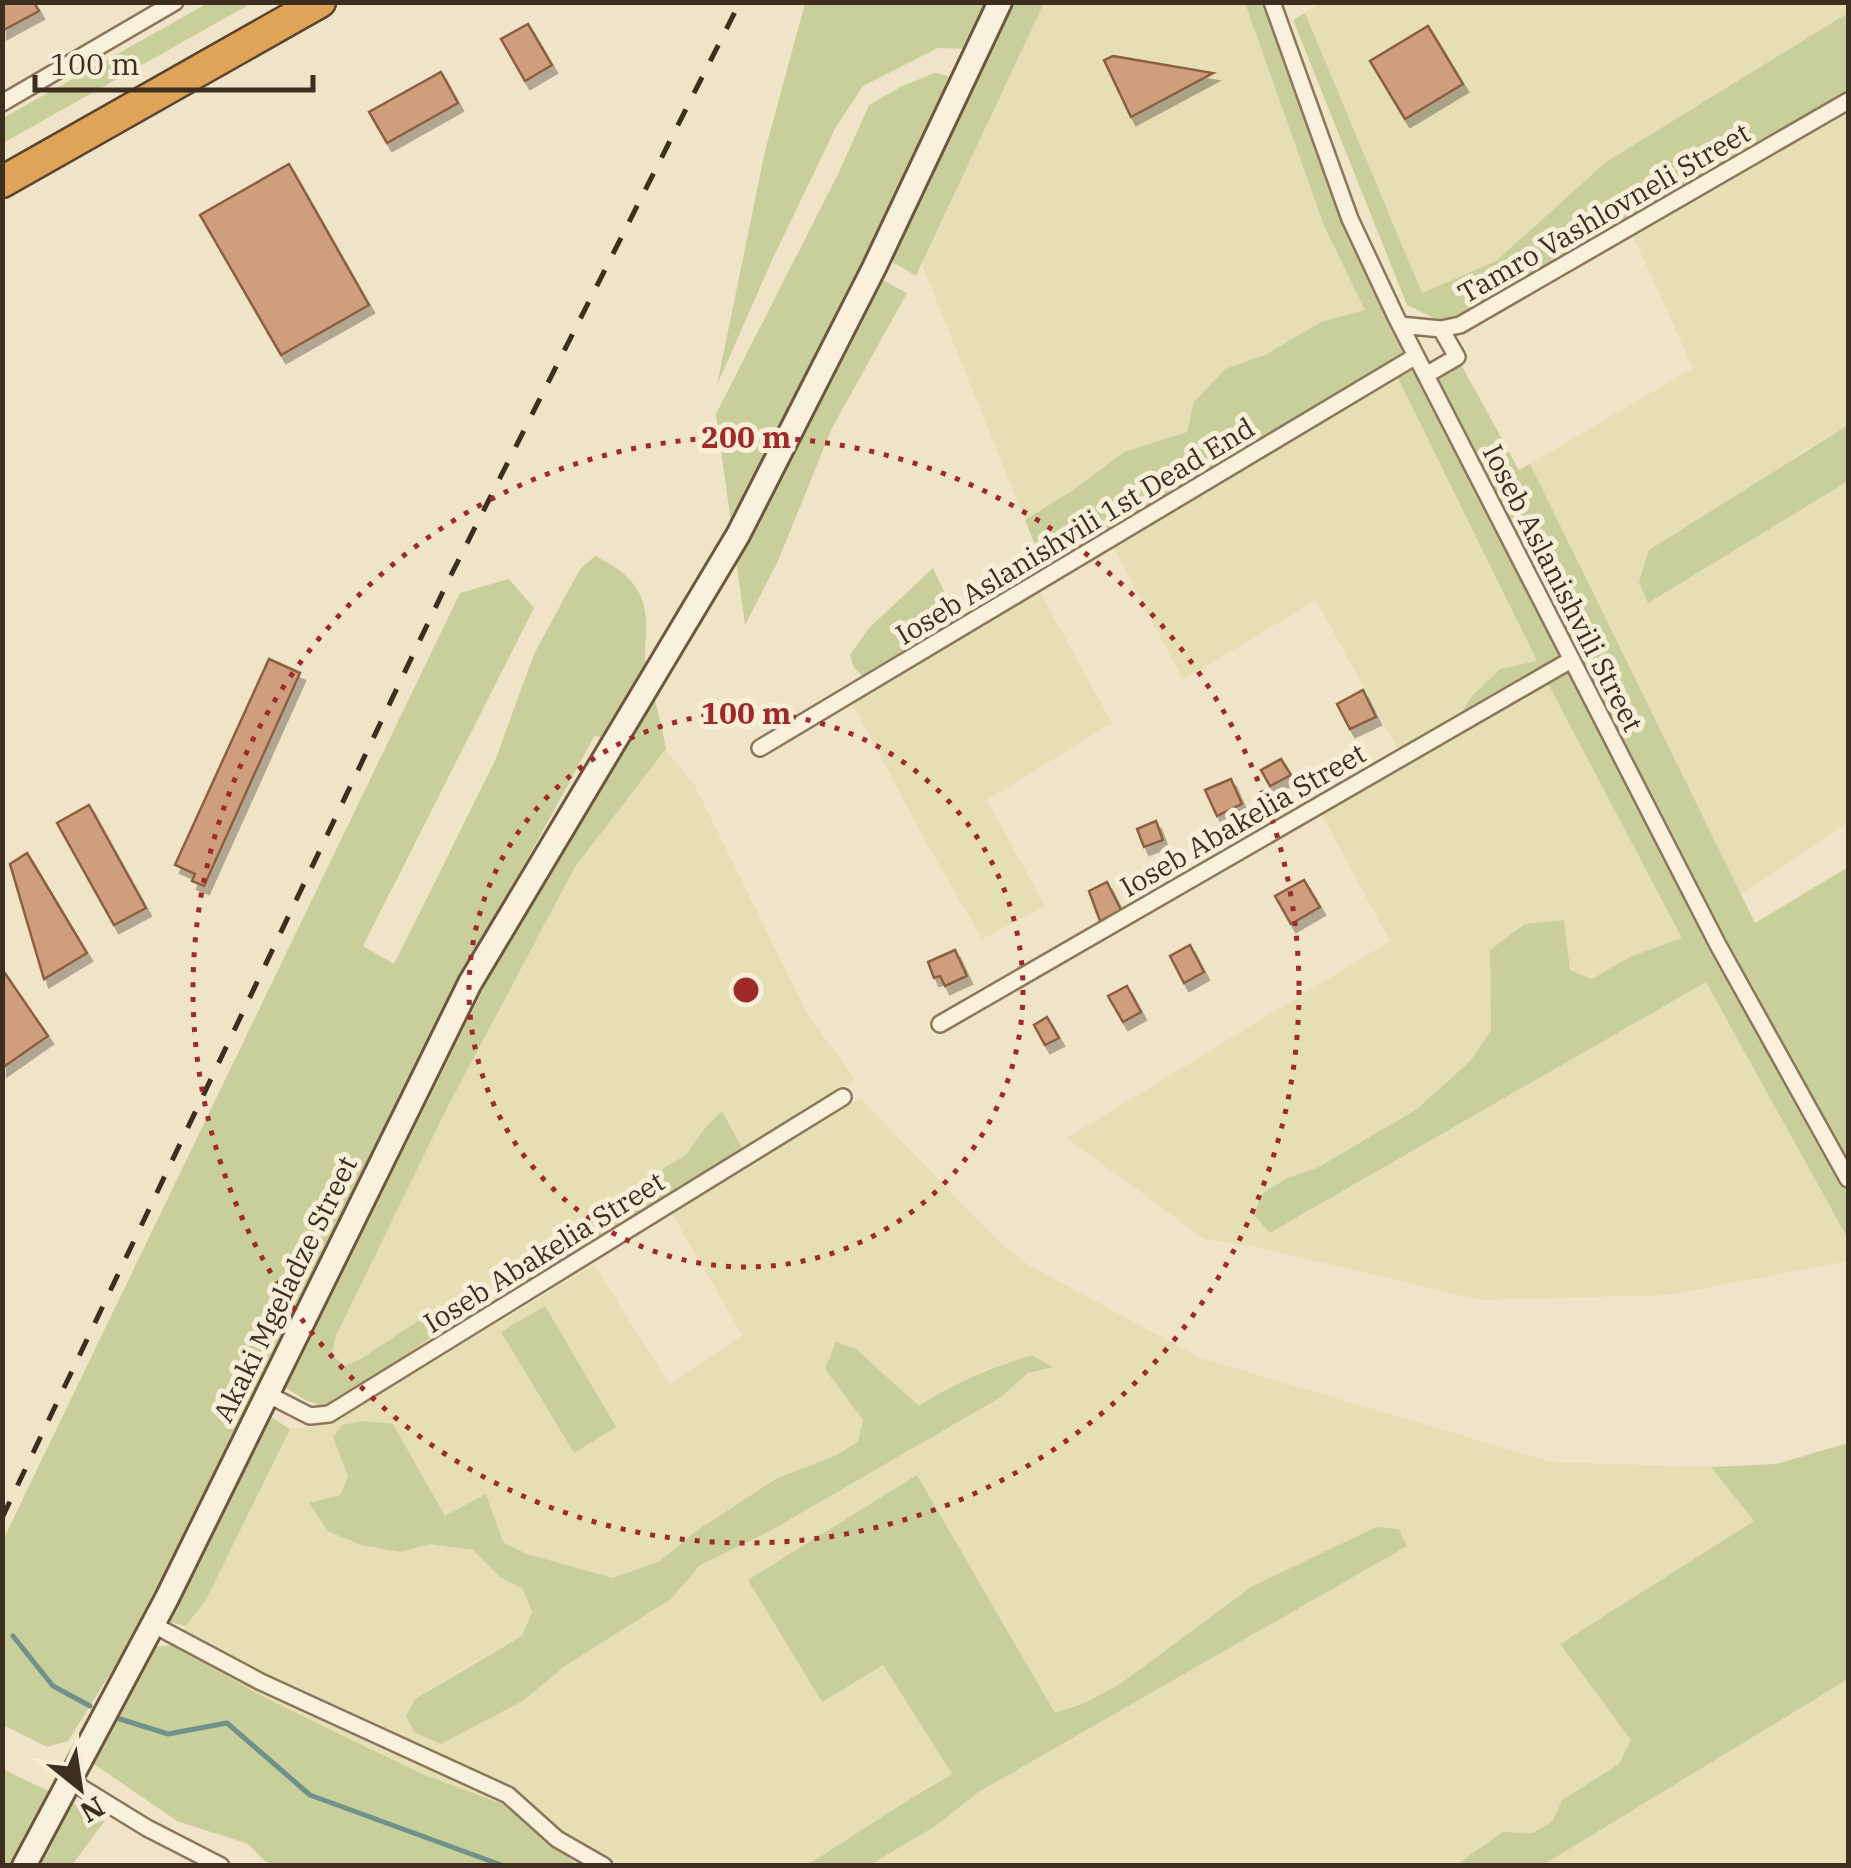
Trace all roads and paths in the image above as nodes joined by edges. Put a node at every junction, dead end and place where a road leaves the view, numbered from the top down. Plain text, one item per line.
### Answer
1 (175, 2) edge
2 (320, 2) edge
3 (1000, 2) edge
4 (1276, 4) edge
5 (1848, 101) edge
6 (2, 103) edge
7 (2, 182) edge
8 (1400, 325) junction
9 (1442, 330) junction
10 (1416, 356) junction
11 (1426, 376) junction
12 (1571, 660) junction
13 (760, 748) dead end
14 (940, 1024) dead end
15 (843, 1097) dead end
16 (1848, 1178) edge
17 (266, 1394) junction
18 (152, 1624) junction
19 (69, 1780) junction
20 (24, 1866) edge
21 (221, 1866) edge
22 (604, 1866) edge

1 - 6 street
2 - 7 highway
3 - 17 street, Akaki Mgeladze Street
4 - 8 street, Ioseb Aslanishvili Street
5 - 9 street, Tamro Vashlovneli Street
8 - 9 street
8 - 10 street, Ioseb Aslanishvili Street
9 - 11 street, Tamro Vashlovneli Street
10 - 11 street, Ioseb Aslanishvili Street
10 - 13 street, Ioseb Aslanishvili 1st Dead End
11 - 12 street, Ioseb Aslanishvili Street
12 - 14 street, Ioseb Abakelia Street
12 - 16 street, Ioseb Aslanishvili Street
15 - 17 street, Ioseb Abakelia Street
17 - 18 street, Akaki Mgeladze Street
18 - 19 street, Akaki Mgeladze Street
18 - 22 street
19 - 20 street, Akaki Mgeladze Street
19 - 21 street

